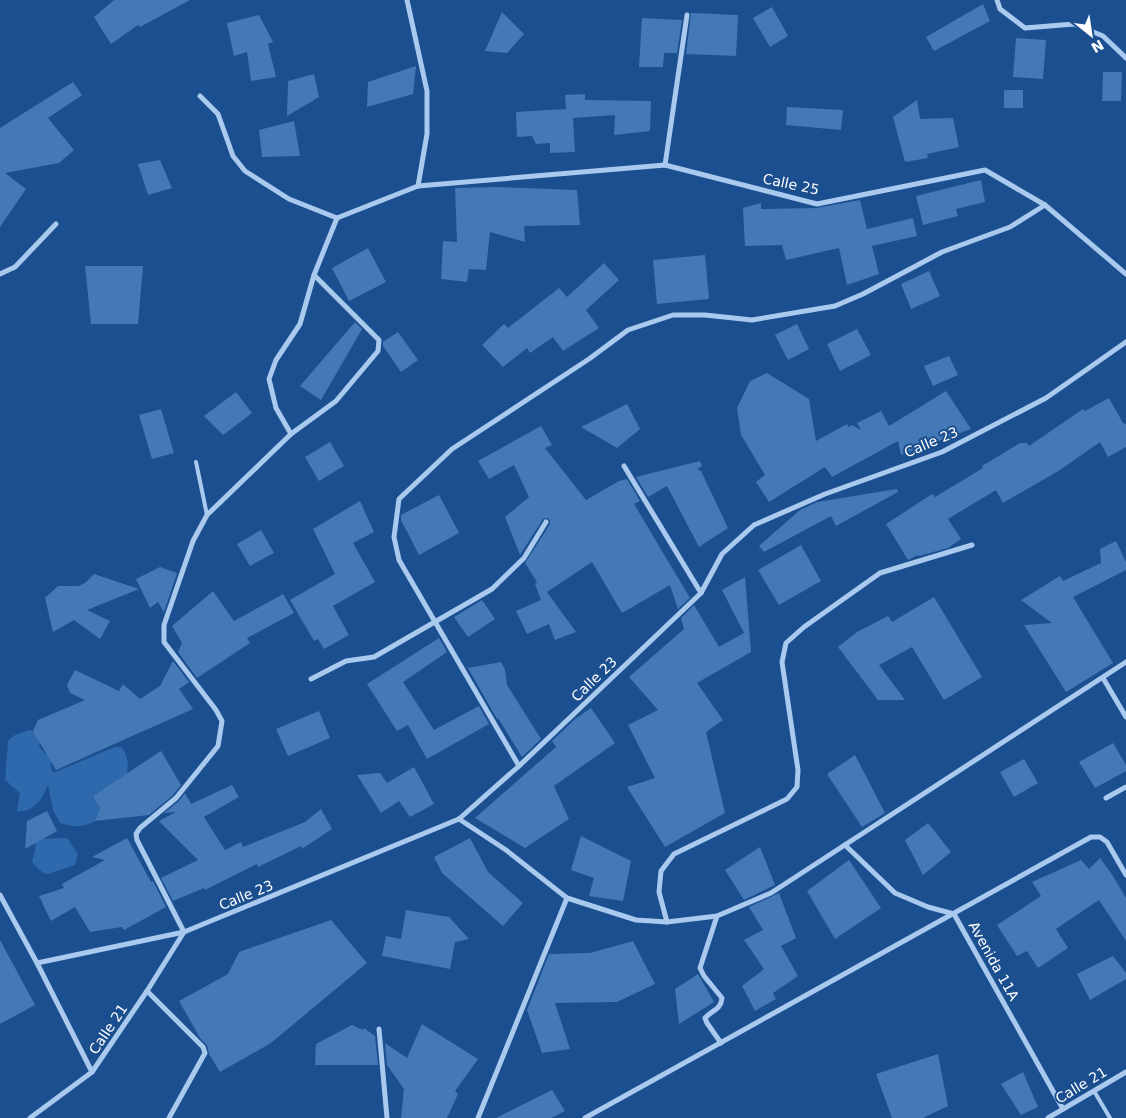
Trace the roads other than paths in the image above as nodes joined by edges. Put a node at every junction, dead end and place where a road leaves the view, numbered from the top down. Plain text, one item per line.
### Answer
1 (406, 0) edge
2 (997, 0) edge
3 (687, 15) dead end
4 (1126, 58) edge
5 (200, 96) dead end
6 (665, 165) junction
7 (418, 186) junction
8 (1045, 205) junction
9 (338, 218) junction
10 (56, 224) dead end
11 (0, 274) edge
12 (1126, 274) edge
13 (314, 275) junction
14 (1126, 342) edge
15 (291, 434) junction
16 (196, 462) dead end
17 (624, 466) dead end
18 (206, 515) junction
19 (546, 522) dead end
20 (972, 545) dead end
21 (701, 592) junction
22 (435, 623) junction
23 (1126, 662) edge
24 (1103, 678) junction
25 (311, 679) dead end
26 (1126, 717) edge
27 (519, 766) junction
28 (1126, 787) edge
29 (1106, 798) dead end
30 (460, 819) junction
31 (845, 845) junction
32 (1126, 875) edge
33 (0, 894) edge
34 (567, 898) junction
35 (954, 914) junction
36 (717, 916) junction
37 (667, 922) junction
38 (184, 932) junction
39 (37, 963) junction
40 (147, 991) junction
41 (378, 1028) dead end
42 (721, 1043) junction
43 (92, 1072) junction
44 (1126, 1072) edge
45 (1094, 1091) junction
46 (1063, 1109) junction
47 (30, 1118) edge
48 (170, 1118) edge
49 (387, 1118) edge
50 (478, 1118) edge
51 (586, 1118) edge
52 (1048, 1118) edge
53 (1110, 1118) edge

1 - 7 street
2 - 4 street
3 - 6 street
5 - 9 street
6 - 7 street, Calle 25
6 - 8 street, Calle 25
7 - 9 street, Calle 25
8 - 12 street, Calle 25
8 - 22 street
9 - 13 street
10 - 11 street
13 - 15 street
13 - 15 street
14 - 21 street, Calle 23
15 - 18 street
16 - 18 lane
17 - 21 street
18 - 38 street
19 - 22 street
20 - 37 street
21 - 27 street, Calle 23
22 - 25 street
22 - 27 street
23 - 24 street
24 - 26 street
24 - 31 street
27 - 30 street, Calle 23
28 - 29 street
30 - 34 street
30 - 38 street, Calle 23
31 - 35 street, Avenida 11A
31 - 36 street
32 - 35 street
33 - 39 street
34 - 37 street
34 - 50 street
35 - 42 street
35 - 46 street, Avenida 11A
36 - 37 street
36 - 42 street
38 - 39 street, Calle 23
38 - 40 street, Calle 21
39 - 43 street
40 - 43 street, Calle 21
40 - 48 street
41 - 49 street
42 - 51 street
43 - 47 street, Calle 21
44 - 45 street, Calle 21
45 - 46 street, Calle 21
45 - 53 lane
46 - 52 street, Calle 21

